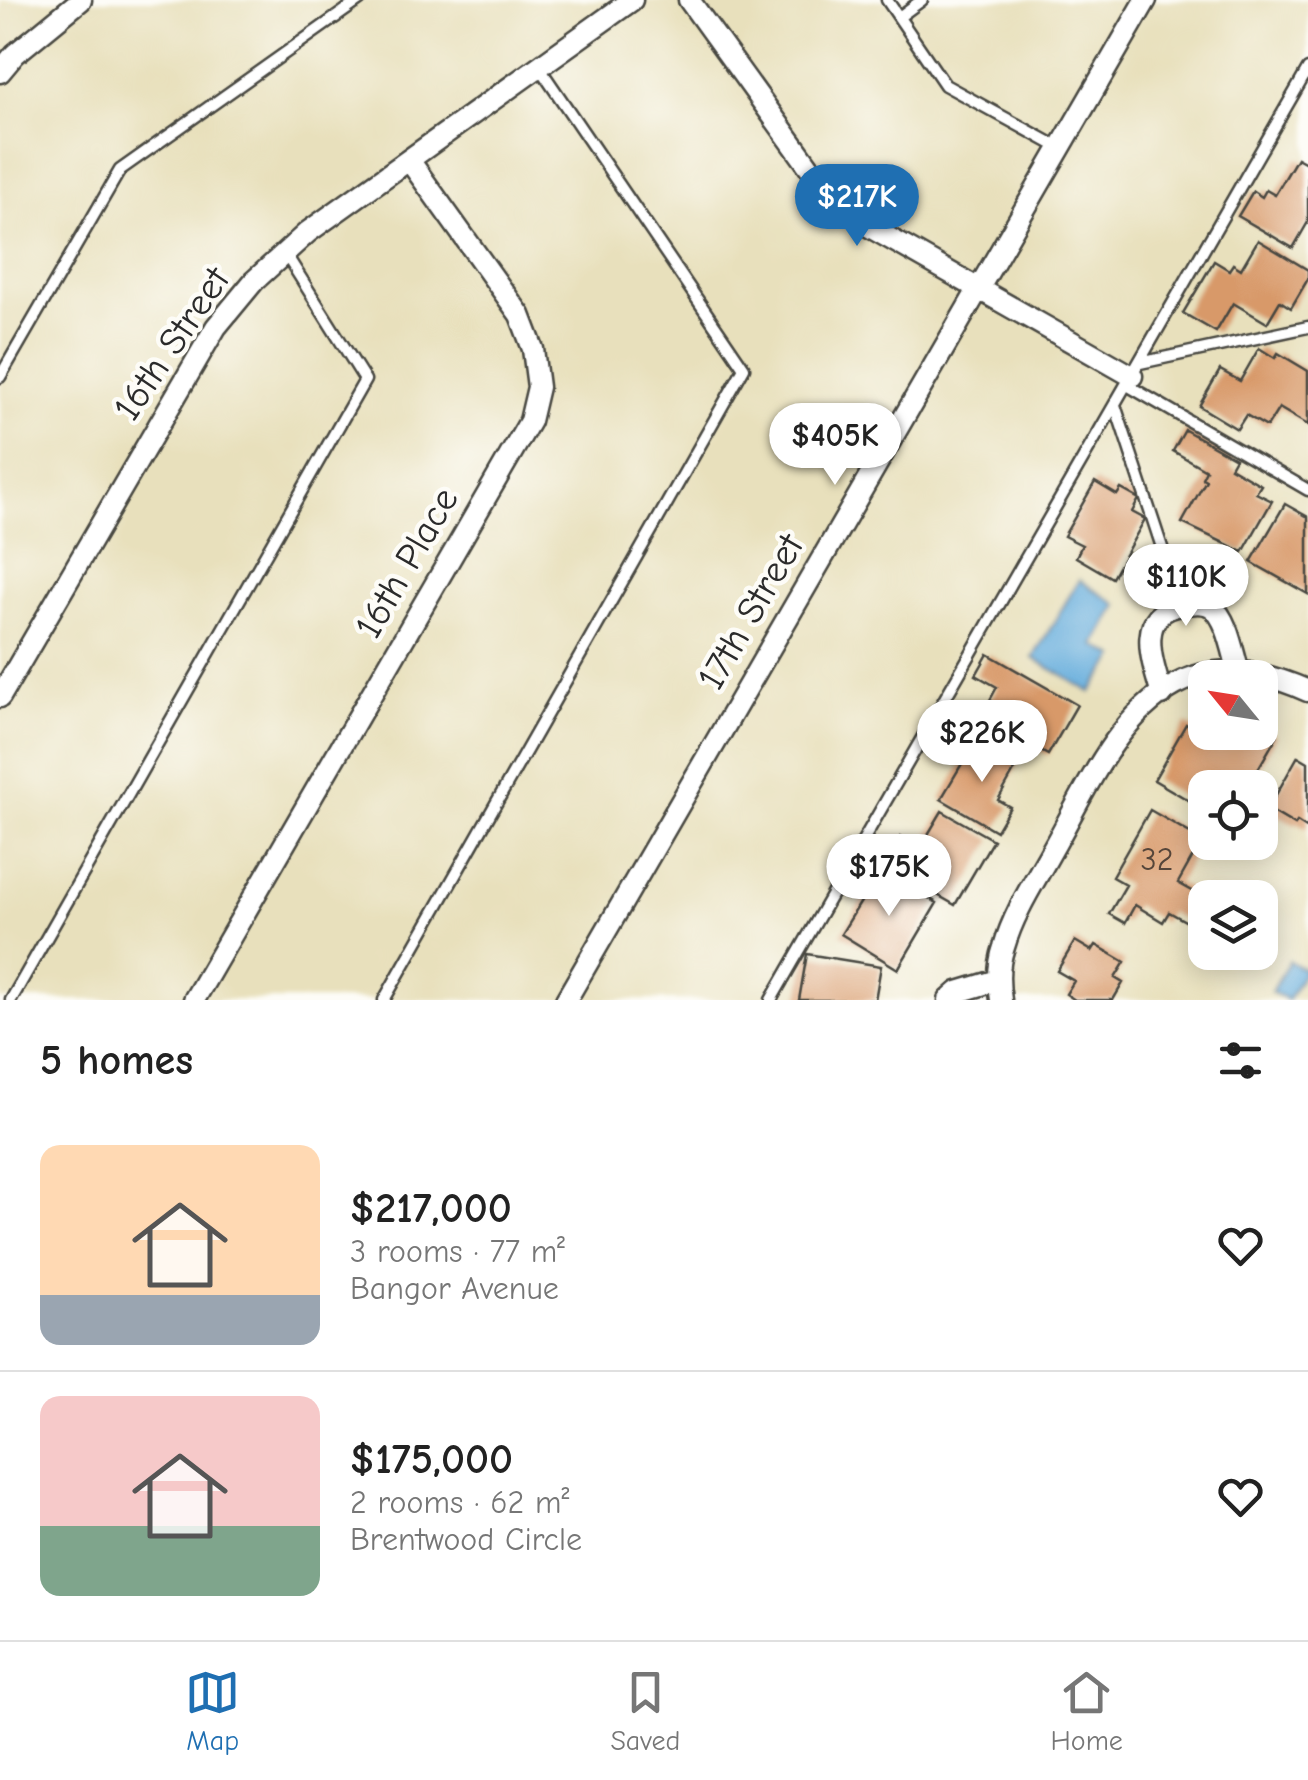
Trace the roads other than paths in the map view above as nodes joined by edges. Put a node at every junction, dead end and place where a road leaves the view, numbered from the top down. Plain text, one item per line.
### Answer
1 (81, 0) edge
2 (360, 0) edge
3 (632, 0) edge
4 (689, 0) edge
5 (887, 0) edge
6 (922, 0) edge
7 (1146, 0) edge
8 (899, 17) junction
9 (539, 66) junction
10 (1308, 70) edge
11 (0, 72) edge
12 (1060, 148) junction
13 (409, 160) junction
14 (285, 252) junction
15 (979, 289) junction
16 (1308, 326) edge
17 (1133, 375) junction
18 (0, 377) edge
19 (1116, 405) junction
20 (1308, 490) edge
21 (1181, 605) junction
22 (1235, 660) edge
23 (1278, 678) edge
24 (1188, 680) edge
25 (1308, 691) edge
26 (1162, 694) junction
27 (0, 696) edge
28 (999, 990) edge
29 (11, 1000) edge
30 (194, 1000) edge
31 (384, 1000) edge
32 (566, 1000) edge
33 (772, 1000) edge
34 (950, 1000) edge

1 - 11 street
2 - 18 lane
3 - 9 street, 16th Street
4 - 15 street
5 - 8 lane
6 - 8 lane
7 - 12 street, 17th Street
8 - 12 lane
9 - 13 street, 16th Street
9 - 31 lane
10 - 17 lane
12 - 15 street, 17th Street
13 - 14 street, 16th Street
13 - 30 street, 16th Place
14 - 27 street, 16th Street
14 - 29 lane
15 - 17 street
15 - 32 street, 17th Street
16 - 17 lane
17 - 19 lane
17 - 20 lane
19 - 21 lane
19 - 33 lane
21 - 22 street
21 - 26 street
23 - 25 street
24 - 26 street
26 - 28 street
28 - 34 street

